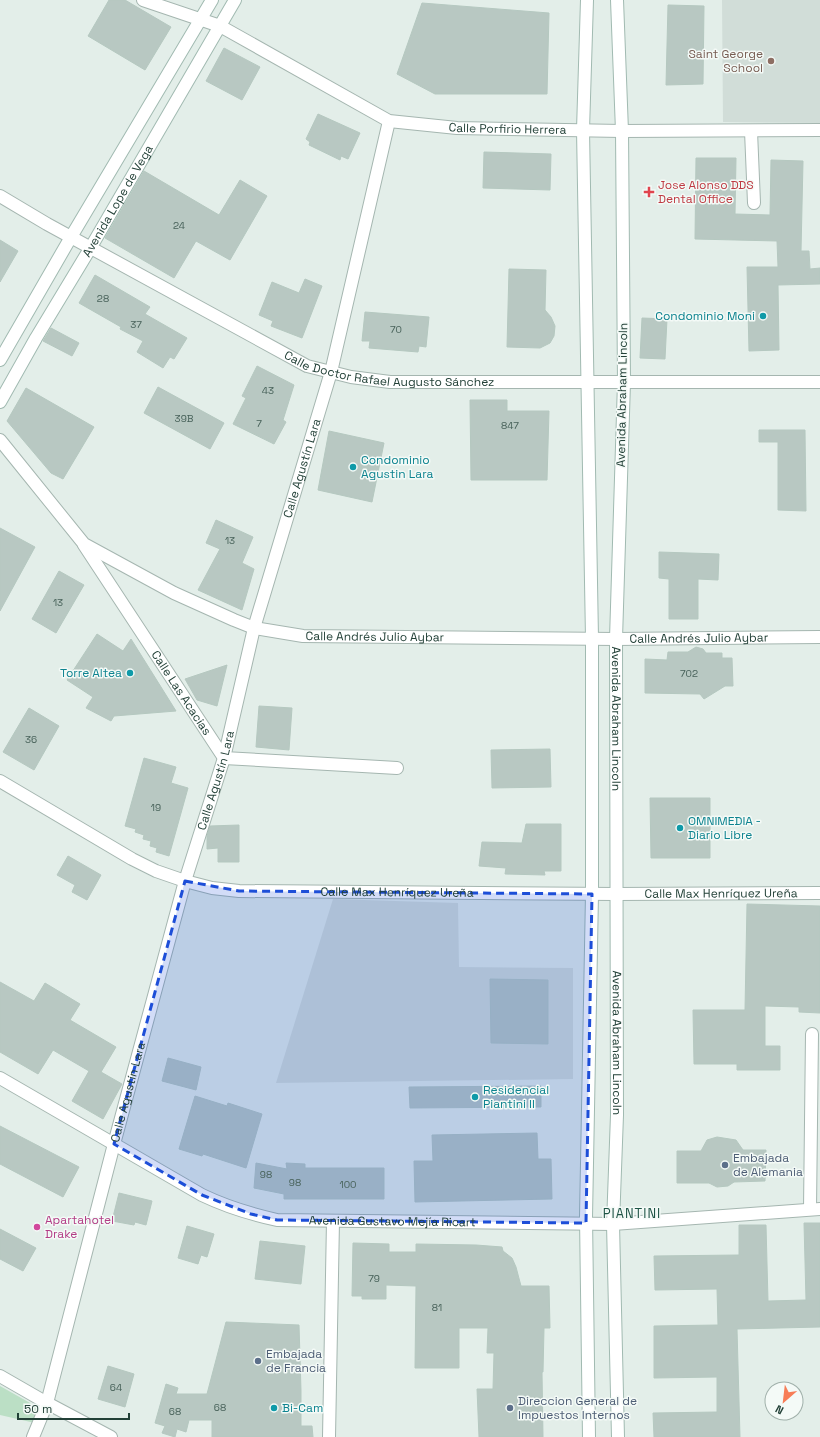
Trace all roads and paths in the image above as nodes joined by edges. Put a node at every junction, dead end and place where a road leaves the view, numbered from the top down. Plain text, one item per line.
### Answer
1 (143, 0) edge
2 (212, 0) edge
3 (235, 0) edge
4 (587, 0) edge
5 (617, 0) edge
6 (201, 19) junction
7 (220, 26) junction
8 (389, 121) junction
9 (583, 130) junction
10 (751, 130) junction
11 (820, 130) edge
12 (622, 131) junction
13 (0, 196) edge
14 (754, 203) dead end
15 (71, 237) junction
16 (90, 248) junction
17 (0, 360) edge
18 (331, 372) junction
19 (588, 382) junction
20 (624, 382) junction
21 (820, 382) edge
22 (0, 402) edge
23 (0, 440) edge
24 (84, 544) junction
25 (254, 628) junction
26 (592, 638) junction
27 (616, 638) junction
28 (820, 638) edge
29 (224, 758) junction
30 (397, 768) dead end
31 (0, 782) edge
32 (185, 881) junction
33 (820, 893) edge
34 (592, 894) junction
35 (616, 894) junction
36 (812, 1034) dead end
37 (0, 1078) edge
38 (114, 1144) junction
39 (815, 1209) edge
40 (333, 1221) junction
41 (586, 1223) junction
42 (613, 1224) junction
43 (0, 1376) edge
44 (47, 1403) junction
45 (33, 1437) edge
46 (111, 1437) edge
47 (329, 1437) edge
48 (589, 1437) edge
49 (618, 1437) edge

1 - 6 street, Calle Porfirio Herrera
2 - 6 street, Avenida Lope de Vega
3 - 7 street, Avenida Lope de Vega
4 - 9 street, Avenida Abraham Lincoln
5 - 12 street, Avenida Abraham Lincoln
6 - 7 street, Calle Porfirio Herrera
6 - 15 street, Avenida Lope de Vega
7 - 8 street, Calle Porfirio Herrera
7 - 16 street, Avenida Lope de Vega
8 - 9 street, Calle Porfirio Herrera
8 - 18 street, Calle Agustín Lara
9 - 12 street, Calle Porfirio Herrera
9 - 19 street, Avenida Abraham Lincoln
10 - 11 street, Calle Porfirio Herrera
10 - 12 street, Calle Porfirio Herrera
10 - 14 street
12 - 20 street, Avenida Abraham Lincoln
13 - 15 street, Calle Doctor Rafael Augusto Sánchez
15 - 16 street, Calle Doctor Rafael Augusto Sánchez
15 - 17 street, Avenida Lope de Vega
16 - 18 street, Calle Doctor Rafael Augusto Sánchez
16 - 22 street, Avenida Lope de Vega
18 - 19 street, Calle Doctor Rafael Augusto Sánchez
18 - 25 street, Calle Agustín Lara
19 - 20 street, Calle Doctor Rafael Augusto Sánchez
19 - 26 street, Avenida Abraham Lincoln
20 - 21 street, Calle Doctor Rafael Augusto Sánchez
20 - 27 street, Avenida Abraham Lincoln
23 - 24 street, Calle Andrés Julio Aybar
24 - 25 street, Calle Andrés Julio Aybar
24 - 29 street, Calle Las Acacias
25 - 26 street, Calle Andrés Julio Aybar
25 - 29 street, Calle Agustín Lara
26 - 27 street, Calle Andrés Julio Aybar
26 - 34 street, Avenida Abraham Lincoln
27 - 28 street, Calle Andrés Julio Aybar
27 - 35 street, Avenida Abraham Lincoln
29 - 30 street
29 - 32 street, Calle Agustín Lara
31 - 32 street, Calle Max Henríquez Ureña
32 - 34 street, Calle Max Henríquez Ureña
32 - 38 street, Calle Agustín Lara
33 - 35 street, Calle Max Henríquez Ureña
34 - 35 street, Calle Max Henríquez Ureña
34 - 41 street, Avenida Abraham Lincoln
35 - 42 street, Avenida Abraham Lincoln
36 - 39 street
37 - 38 street, Avenida Gustavo Mejía Ricart
38 - 40 street, Avenida Gustavo Mejía Ricart
38 - 44 street, Calle Agustín Lara
39 - 42 street, Avenida Gustavo Mejía Ricart
40 - 41 street, Avenida Gustavo Mejía Ricart
40 - 47 street
41 - 42 street, Avenida Gustavo Mejía Ricart
41 - 48 street, Avenida Abraham Lincoln
42 - 49 street, Avenida Abraham Lincoln
43 - 44 street
44 - 45 street, Calle Agustín Lara
44 - 46 street

